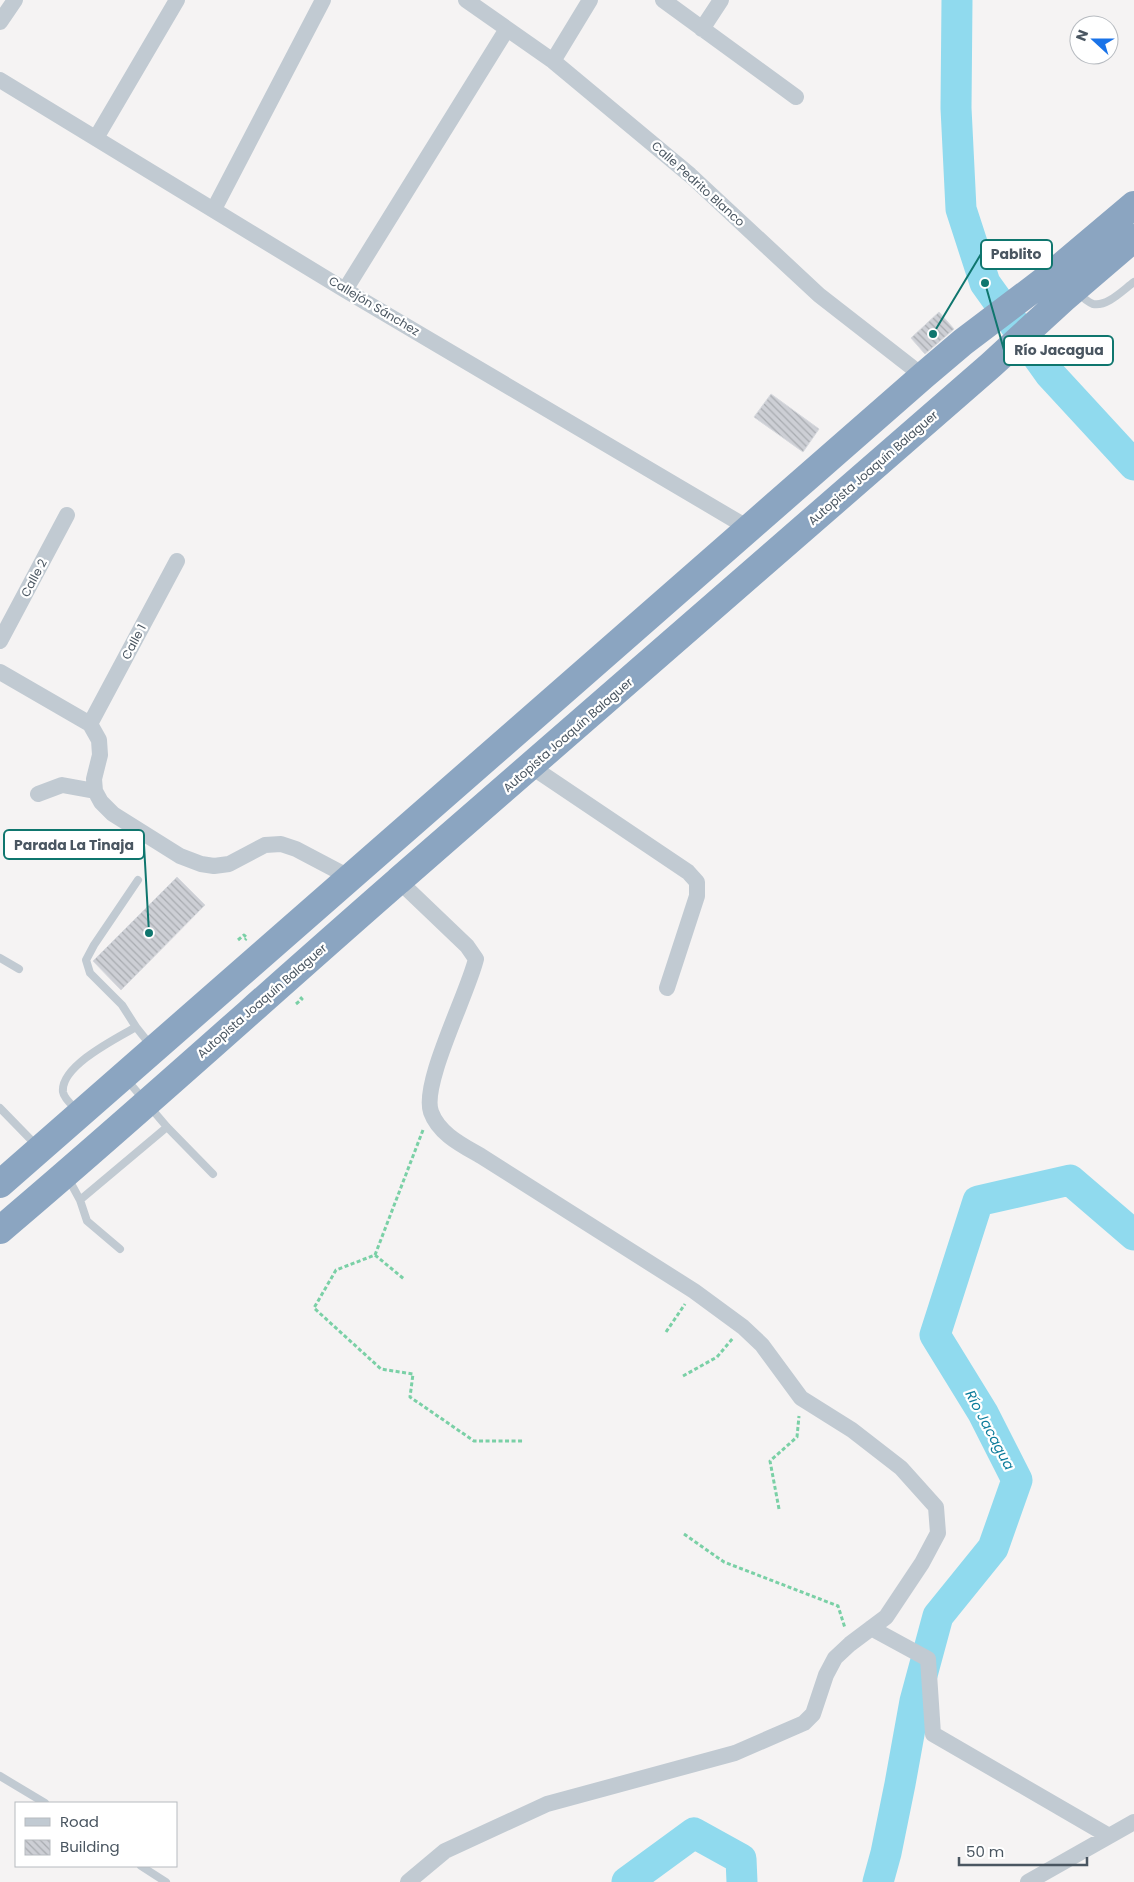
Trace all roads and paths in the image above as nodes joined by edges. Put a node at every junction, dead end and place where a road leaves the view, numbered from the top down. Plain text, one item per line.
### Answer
1 (15, 0) edge
2 (177, 0) edge
3 (323, 0) edge
4 (466, 0) edge
5 (590, 0) edge
6 (662, 0) edge
7 (721, 0) edge
8 (0, 22) edge
9 (507, 29) junction
10 (702, 29) junction
11 (553, 61) junction
12 (0, 80) edge
13 (796, 97) dead end
14 (96, 138) junction
15 (1134, 205) edge
16 (214, 209) junction
17 (1134, 238) edge
18 (1134, 258) edge
19 (1134, 282) edge
20 (1067, 287) junction
21 (346, 290) junction
22 (924, 376) junction
23 (67, 515) dead end
24 (750, 529) junction
25 (177, 561) dead end
26 (0, 641) edge
27 (0, 672) edge
28 (90, 724) junction
29 (532, 767) junction
30 (95, 791) junction
31 (38, 794) dead end
32 (351, 878) junction
33 (138, 880) dead end
34 (399, 880) junction
35 (0, 958) edge
36 (18, 969) dead end
37 (667, 988) dead end
38 (136, 1027) junction
39 (155, 1050) junction
40 (124, 1077) junction
41 (146, 1102) junction
42 (0, 1108) edge
43 (430, 1111) junction
44 (80, 1113) junction
45 (167, 1127) junction
46 (40, 1149) junction
47 (65, 1174) junction
48 (212, 1174) dead end
49 (0, 1184) edge
50 (80, 1200) junction
51 (0, 1230) edge
52 (120, 1249) dead end
53 (375, 1255) junction
54 (404, 1279) dead end
55 (694, 1291) junction
56 (743, 1326) junction
57 (666, 1332) dead end
58 (683, 1376) dead end
59 (801, 1398) junction
60 (523, 1441) dead end
61 (779, 1509) dead end
62 (684, 1534) dead end
63 (871, 1628) junction
64 (850, 1644) junction
65 (0, 1776) edge
66 (43, 1802) edge
67 (1134, 1822) edge
68 (1109, 1836) junction
69 (143, 1867) edge
70 (166, 1882) edge
71 (408, 1882) edge
72 (1028, 1882) edge

1 - 8 street
2 - 14 street
3 - 16 street
4 - 9 street, Calle Pedrito Blanco
5 - 11 street
6 - 10 street
7 - 10 street
9 - 11 street, Calle Pedrito Blanco
9 - 21 street
10 - 13 street
11 - 22 street, Calle Pedrito Blanco
12 - 14 street, Callejón Sánchez
14 - 16 street, Callejón Sánchez
15 - 20 highway, Autopista Joaquín Balaguer
16 - 21 street, Callejón Sánchez
17 - 20 highway, Autopista Joaquín Balaguer
18 - 20 highway
19 - 20 lane
20 - 22 highway, Autopista Joaquín Balaguer
20 - 29 highway, Autopista Joaquín Balaguer
21 - 24 street, Callejón Sánchez
22 - 24 highway, Autopista Joaquín Balaguer
23 - 26 street, Calle 2
24 - 32 highway, Autopista Joaquín Balaguer
25 - 28 street, Calle 1
27 - 28 street
28 - 30 street
29 - 34 highway, Autopista Joaquín Balaguer
29 - 37 street
30 - 31 street
30 - 32 street
32 - 39 highway, Autopista Joaquín Balaguer
33 - 38 lane
34 - 41 highway, Autopista Joaquín Balaguer
34 - 43 street
35 - 36 lane
38 - 39 lane
38 - 44 lane
39 - 40 highway, Autopista Joaquín Balaguer
40 - 41 lane
40 - 44 highway, Autopista Joaquín Balaguer
41 - 45 lane
41 - 47 highway, Autopista Joaquín Balaguer
42 - 46 lane
43 - 53 path
43 - 55 street
44 - 46 highway, Autopista Joaquín Balaguer
45 - 48 lane
45 - 50 lane
46 - 49 highway, Autopista Joaquín Balaguer
47 - 50 lane
47 - 51 highway, Autopista Joaquín Balaguer
50 - 52 lane
53 - 54 path
53 - 60 path
55 - 56 street
55 - 57 path
56 - 58 path
56 - 59 street
59 - 61 path
59 - 63 street
62 - 64 path
63 - 64 street
63 - 68 street
64 - 71 street
65 - 66 lane
67 - 68 street
68 - 72 street
69 - 70 lane

